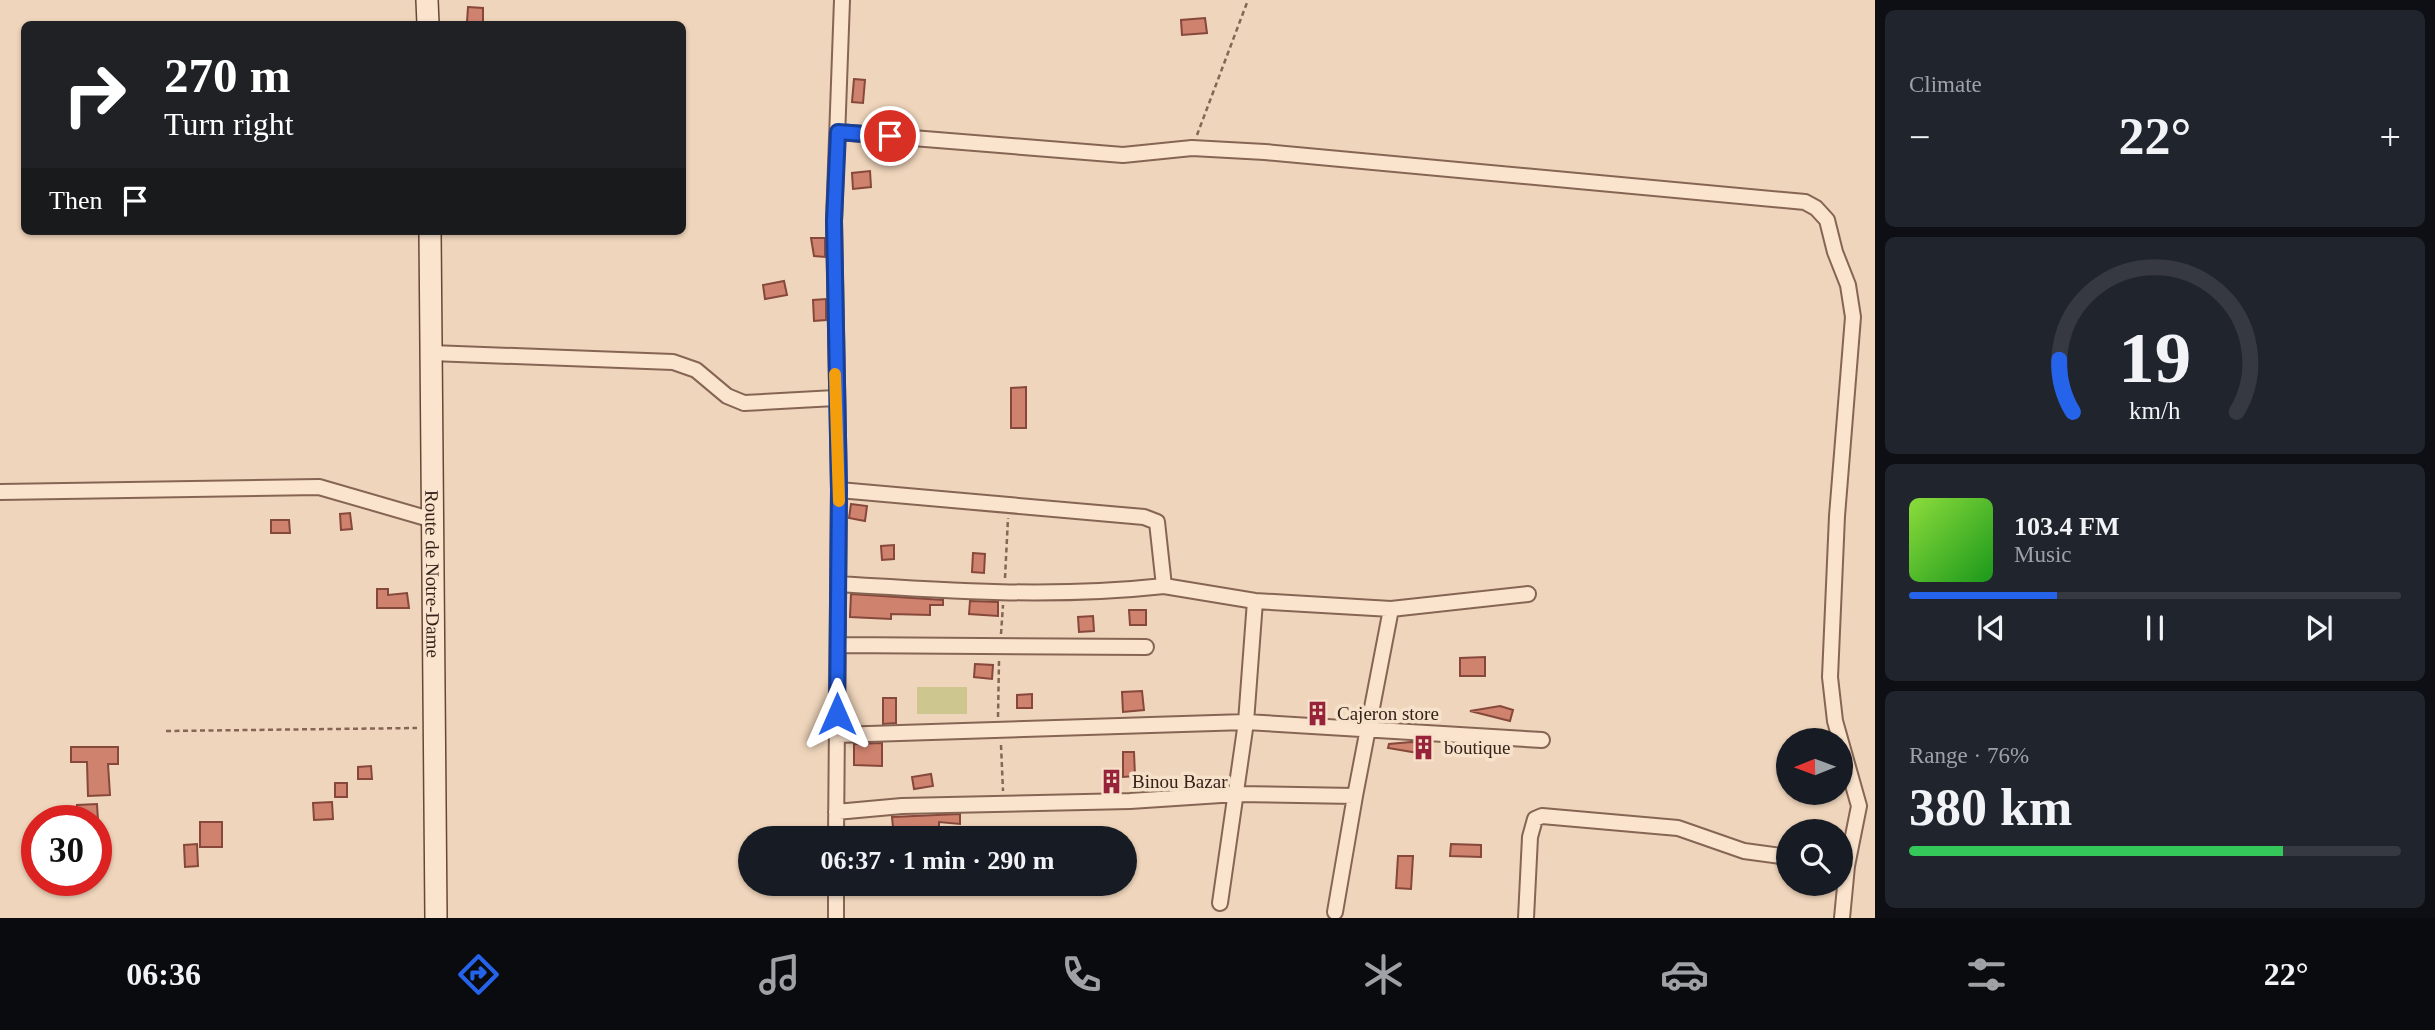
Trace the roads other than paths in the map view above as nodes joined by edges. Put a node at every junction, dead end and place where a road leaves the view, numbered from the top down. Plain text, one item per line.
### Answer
1 (427, 0) edge
2 (842, 0) edge
3 (428, 21) edge
4 (838, 132) junction
5 (430, 235) edge
6 (431, 353) junction
7 (835, 398) junction
8 (839, 490) junction
9 (0, 492) edge
10 (433, 520) junction
11 (838, 584) junction
12 (1164, 586) junction
13 (1528, 594) dead end
14 (1255, 601) junction
15 (1391, 609) junction
16 (838, 645) junction
17 (1146, 647) dead end
18 (1246, 722) junction
19 (1370, 729) junction
20 (837, 735) junction
21 (1542, 740) dead end
22 (1236, 794) junction
23 (1355, 796) junction
24 (836, 812) junction
25 (836, 826) edge
26 (1853, 830) edge
27 (1776, 855) edge
28 (836, 896) edge
29 (1843, 896) edge
30 (1220, 903) dead end
31 (1335, 912) dead end
32 (436, 918) edge
33 (836, 918) edge
34 (1526, 918) edge
35 (1842, 918) edge

1 - 3 street
2 - 4 street
4 - 7 street
4 - 26 street
5 - 6 street, Route de Notre-Dame
6 - 7 street
6 - 10 street, Route de Notre-Dame
7 - 8 street
8 - 11 street
8 - 12 street
9 - 10 street
10 - 32 street, Route de Notre-Dame
11 - 12 street
11 - 16 street
12 - 14 street
13 - 15 street
14 - 15 street
14 - 18 street
15 - 19 street
16 - 17 street
16 - 20 street
18 - 19 street
18 - 20 street
18 - 22 street
19 - 21 street
19 - 23 street
20 - 24 street
22 - 23 street
22 - 24 street
22 - 30 street
23 - 31 street
24 - 25 street
27 - 34 street
28 - 33 street
29 - 35 street

